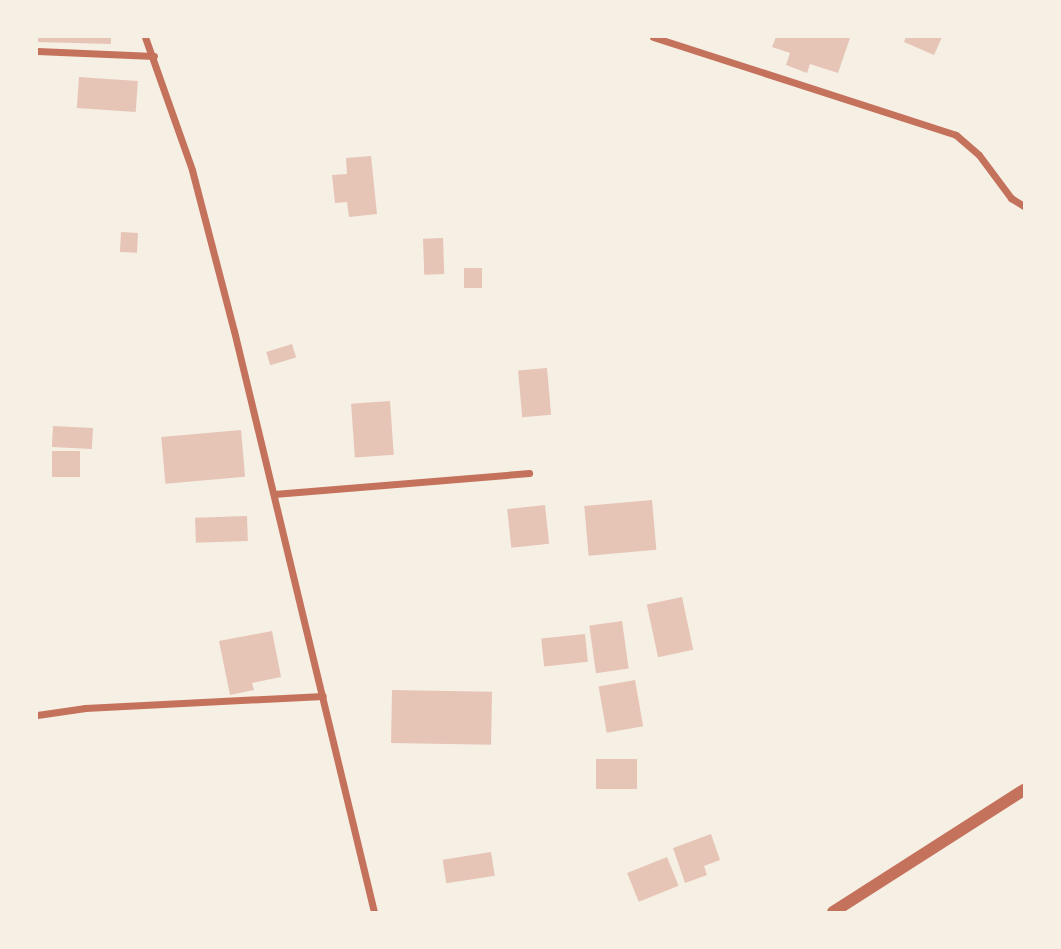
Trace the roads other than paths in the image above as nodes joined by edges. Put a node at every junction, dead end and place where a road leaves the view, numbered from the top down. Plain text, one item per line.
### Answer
1 (145, 37) edge
2 (653, 37) edge
3 (37, 51) edge
4 (153, 56) junction
5 (1024, 206) edge
6 (529, 473) dead end
7 (274, 494) junction
8 (323, 696) junction
9 (37, 715) edge
10 (1024, 790) edge
11 (374, 912) edge
12 (833, 912) edge

1 - 4 street
2 - 5 street
3 - 4 street
4 - 7 street
6 - 7 street
7 - 8 street
8 - 9 street
8 - 11 street
10 - 12 street

